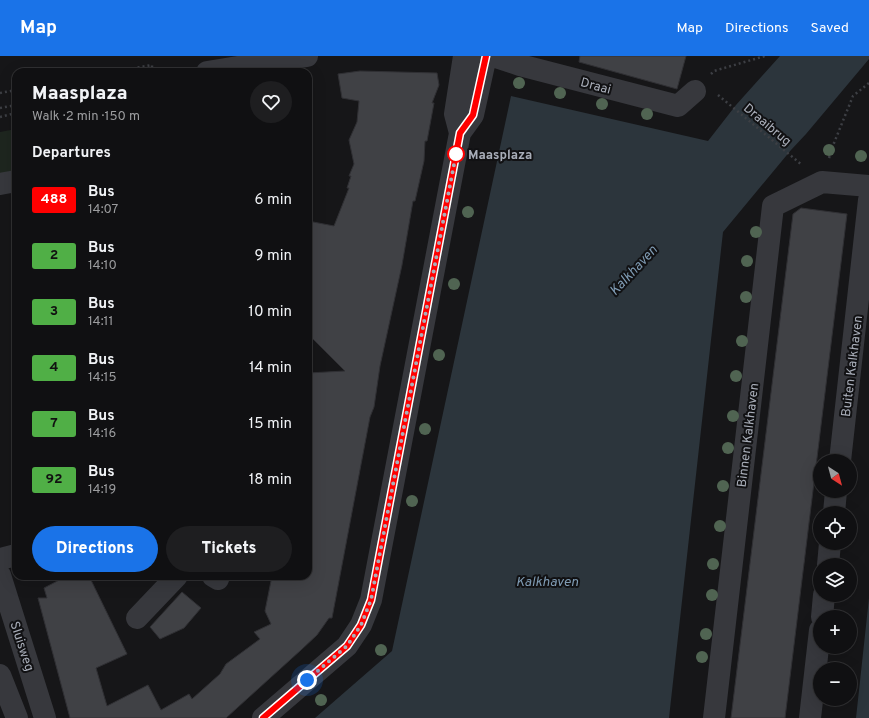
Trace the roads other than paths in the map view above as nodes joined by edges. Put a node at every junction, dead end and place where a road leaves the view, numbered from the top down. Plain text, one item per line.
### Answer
1 (307, 56) edge
2 (464, 56) edge
3 (486, 56) edge
4 (493, 56) edge
5 (232, 68) edge
6 (702, 84) road end
7 (460, 133) junction
8 (12, 182) edge
9 (0, 184) edge
10 (869, 186) edge
11 (869, 200) edge
12 (841, 454) edge
13 (12, 556) edge
14 (0, 559) edge
15 (0, 575) edge
16 (173, 580) edge
17 (137, 618) dead end
18 (817, 654) edge
19 (0, 675) edge
20 (17, 718) edge
21 (46, 718) edge
22 (263, 718) edge
23 (714, 718) edge
24 (810, 718) edge

1 - 5 street
2 - 7 street
3 - 7 street
4 - 6 street, Draai
7 - 22 street
8 - 9 street
10 - 23 street, Binnen Kalkhaven
11 - 12 street, Buiten Kalkhaven
13 - 14 street
15 - 21 street, Sluisweg
16 - 17 street
18 - 24 street
19 - 20 street

